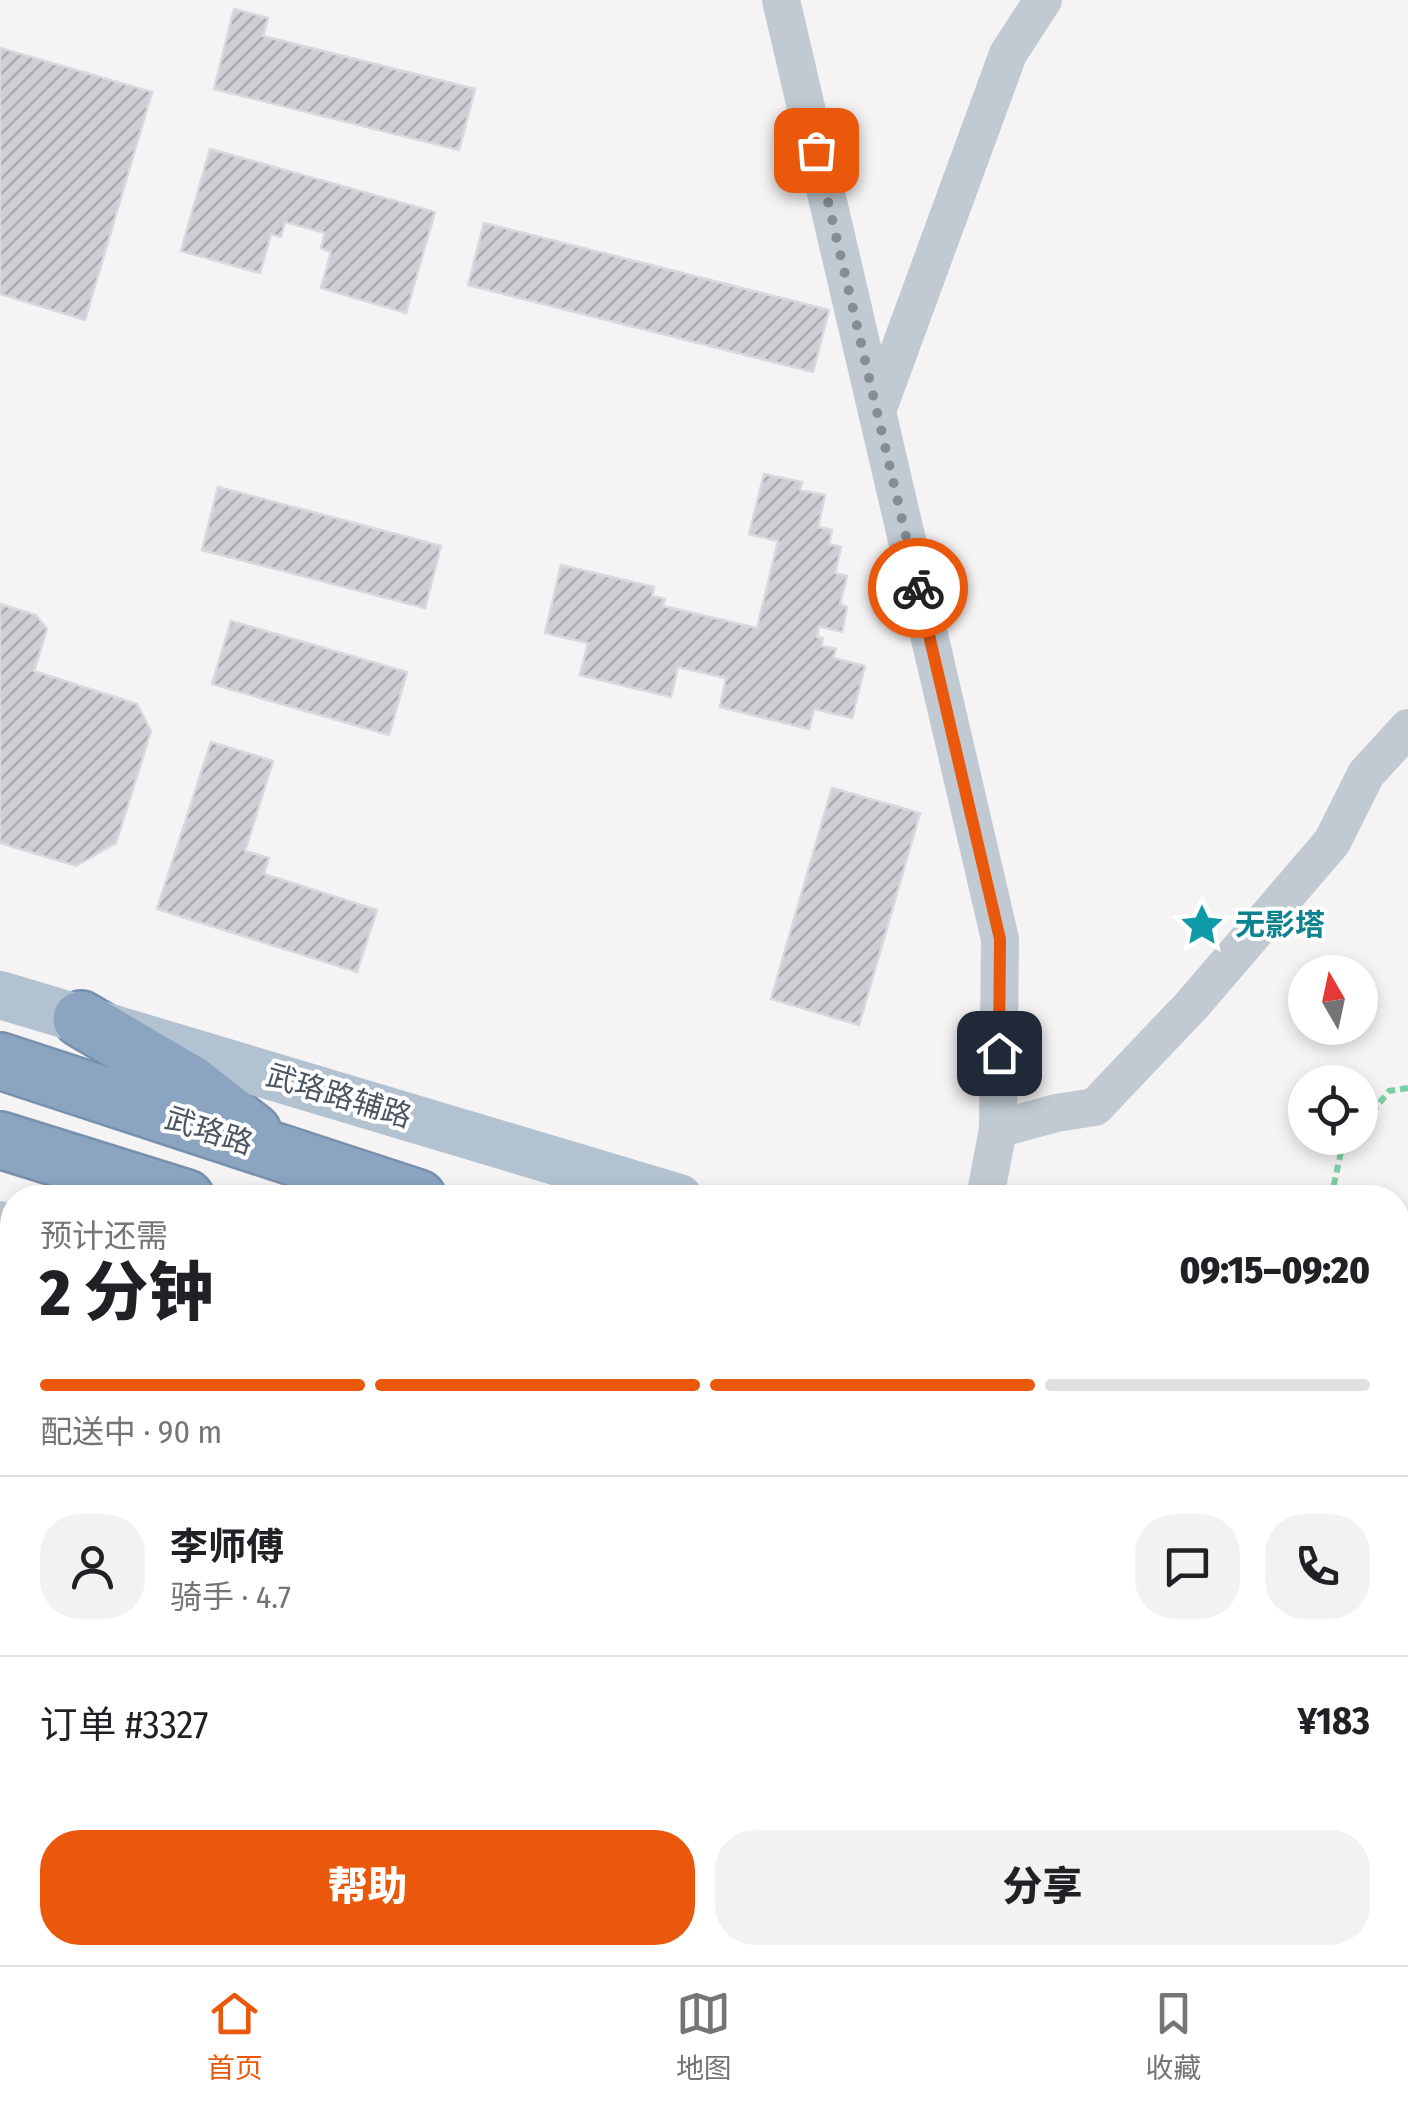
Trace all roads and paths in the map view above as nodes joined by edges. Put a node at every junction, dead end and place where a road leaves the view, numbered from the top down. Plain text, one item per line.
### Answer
1 (780, 0) edge
2 (1043, 0) edge
3 (877, 411) junction
4 (1408, 728) edge
5 (0, 994) edge
6 (80, 1019) junction
7 (0, 1061) edge
8 (1408, 1088) edge
9 (1378, 1104) edge
10 (998, 1129) junction
11 (0, 1140) edge
12 (283, 1155) junction
13 (1340, 1155) edge
14 (144, 1185) edge
15 (377, 1185) edge
16 (635, 1185) edge
17 (987, 1185) edge
18 (1334, 1185) edge

1 - 3 street
2 - 3 street
3 - 10 street
4 - 10 street
5 - 6 main road, 武珞路辅路
6 - 12 highway
6 - 16 main road, 武珞路辅路
7 - 12 highway, 武珞路
8 - 9 path
10 - 17 street
11 - 14 highway
12 - 15 highway, 武珞路
13 - 18 path

